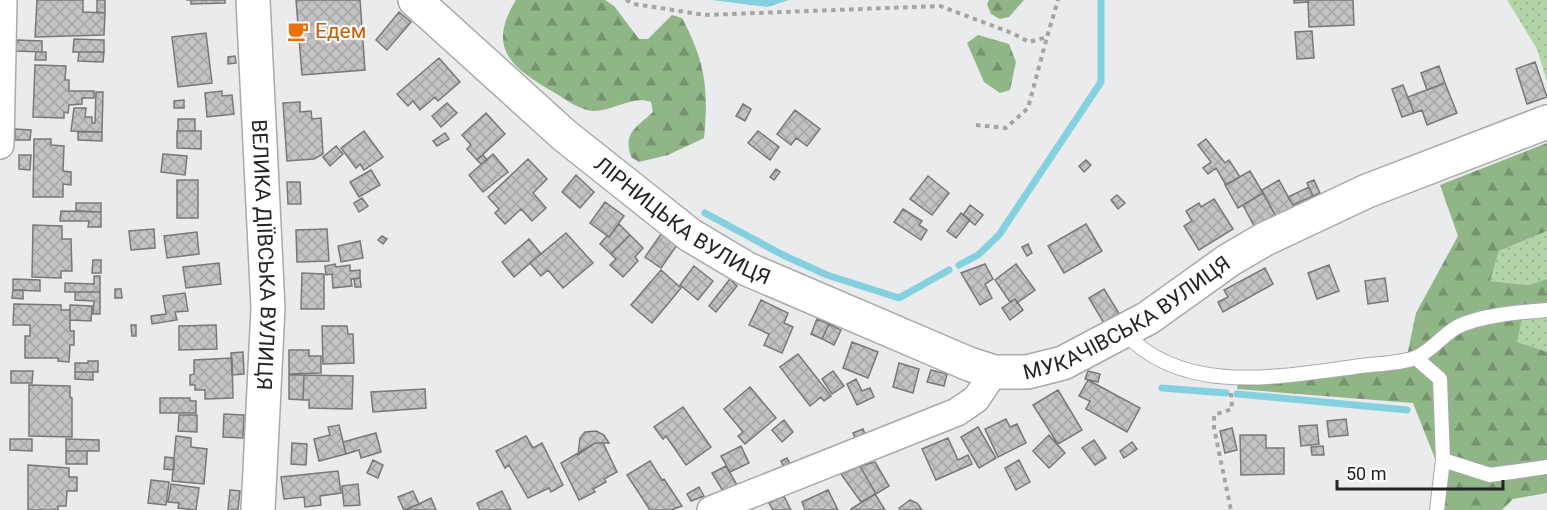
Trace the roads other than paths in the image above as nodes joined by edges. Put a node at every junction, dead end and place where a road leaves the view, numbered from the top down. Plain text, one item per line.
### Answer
1 (3, 0) edge
2 (253, 0) edge
3 (415, 0) edge
4 (1547, 122) edge
5 (0, 146) edge
6 (1547, 309) edge
7 (1124, 332) junction
8 (1416, 358) junction
9 (994, 372) junction
10 (1443, 460) junction
11 (1547, 467) edge
12 (715, 509) edge
13 (258, 510) edge
14 (1437, 510) edge

1 - 5 street
2 - 13 street, ВЕЛИКА ДІЇВСЬКА ВУЛИЦЯ
3 - 9 street, ЛІРНИЦЬКА ВУЛИЦЯ
4 - 7 street, МУКАЧІВСЬКА ВУЛИЦЯ
6 - 8 lane
7 - 8 lane
7 - 9 street, МУКАЧІВСЬКА ВУЛИЦЯ
8 - 10 lane
9 - 12 street, МУКАЧІВСЬКА ВУЛИЦЯ
10 - 11 lane
10 - 14 lane

